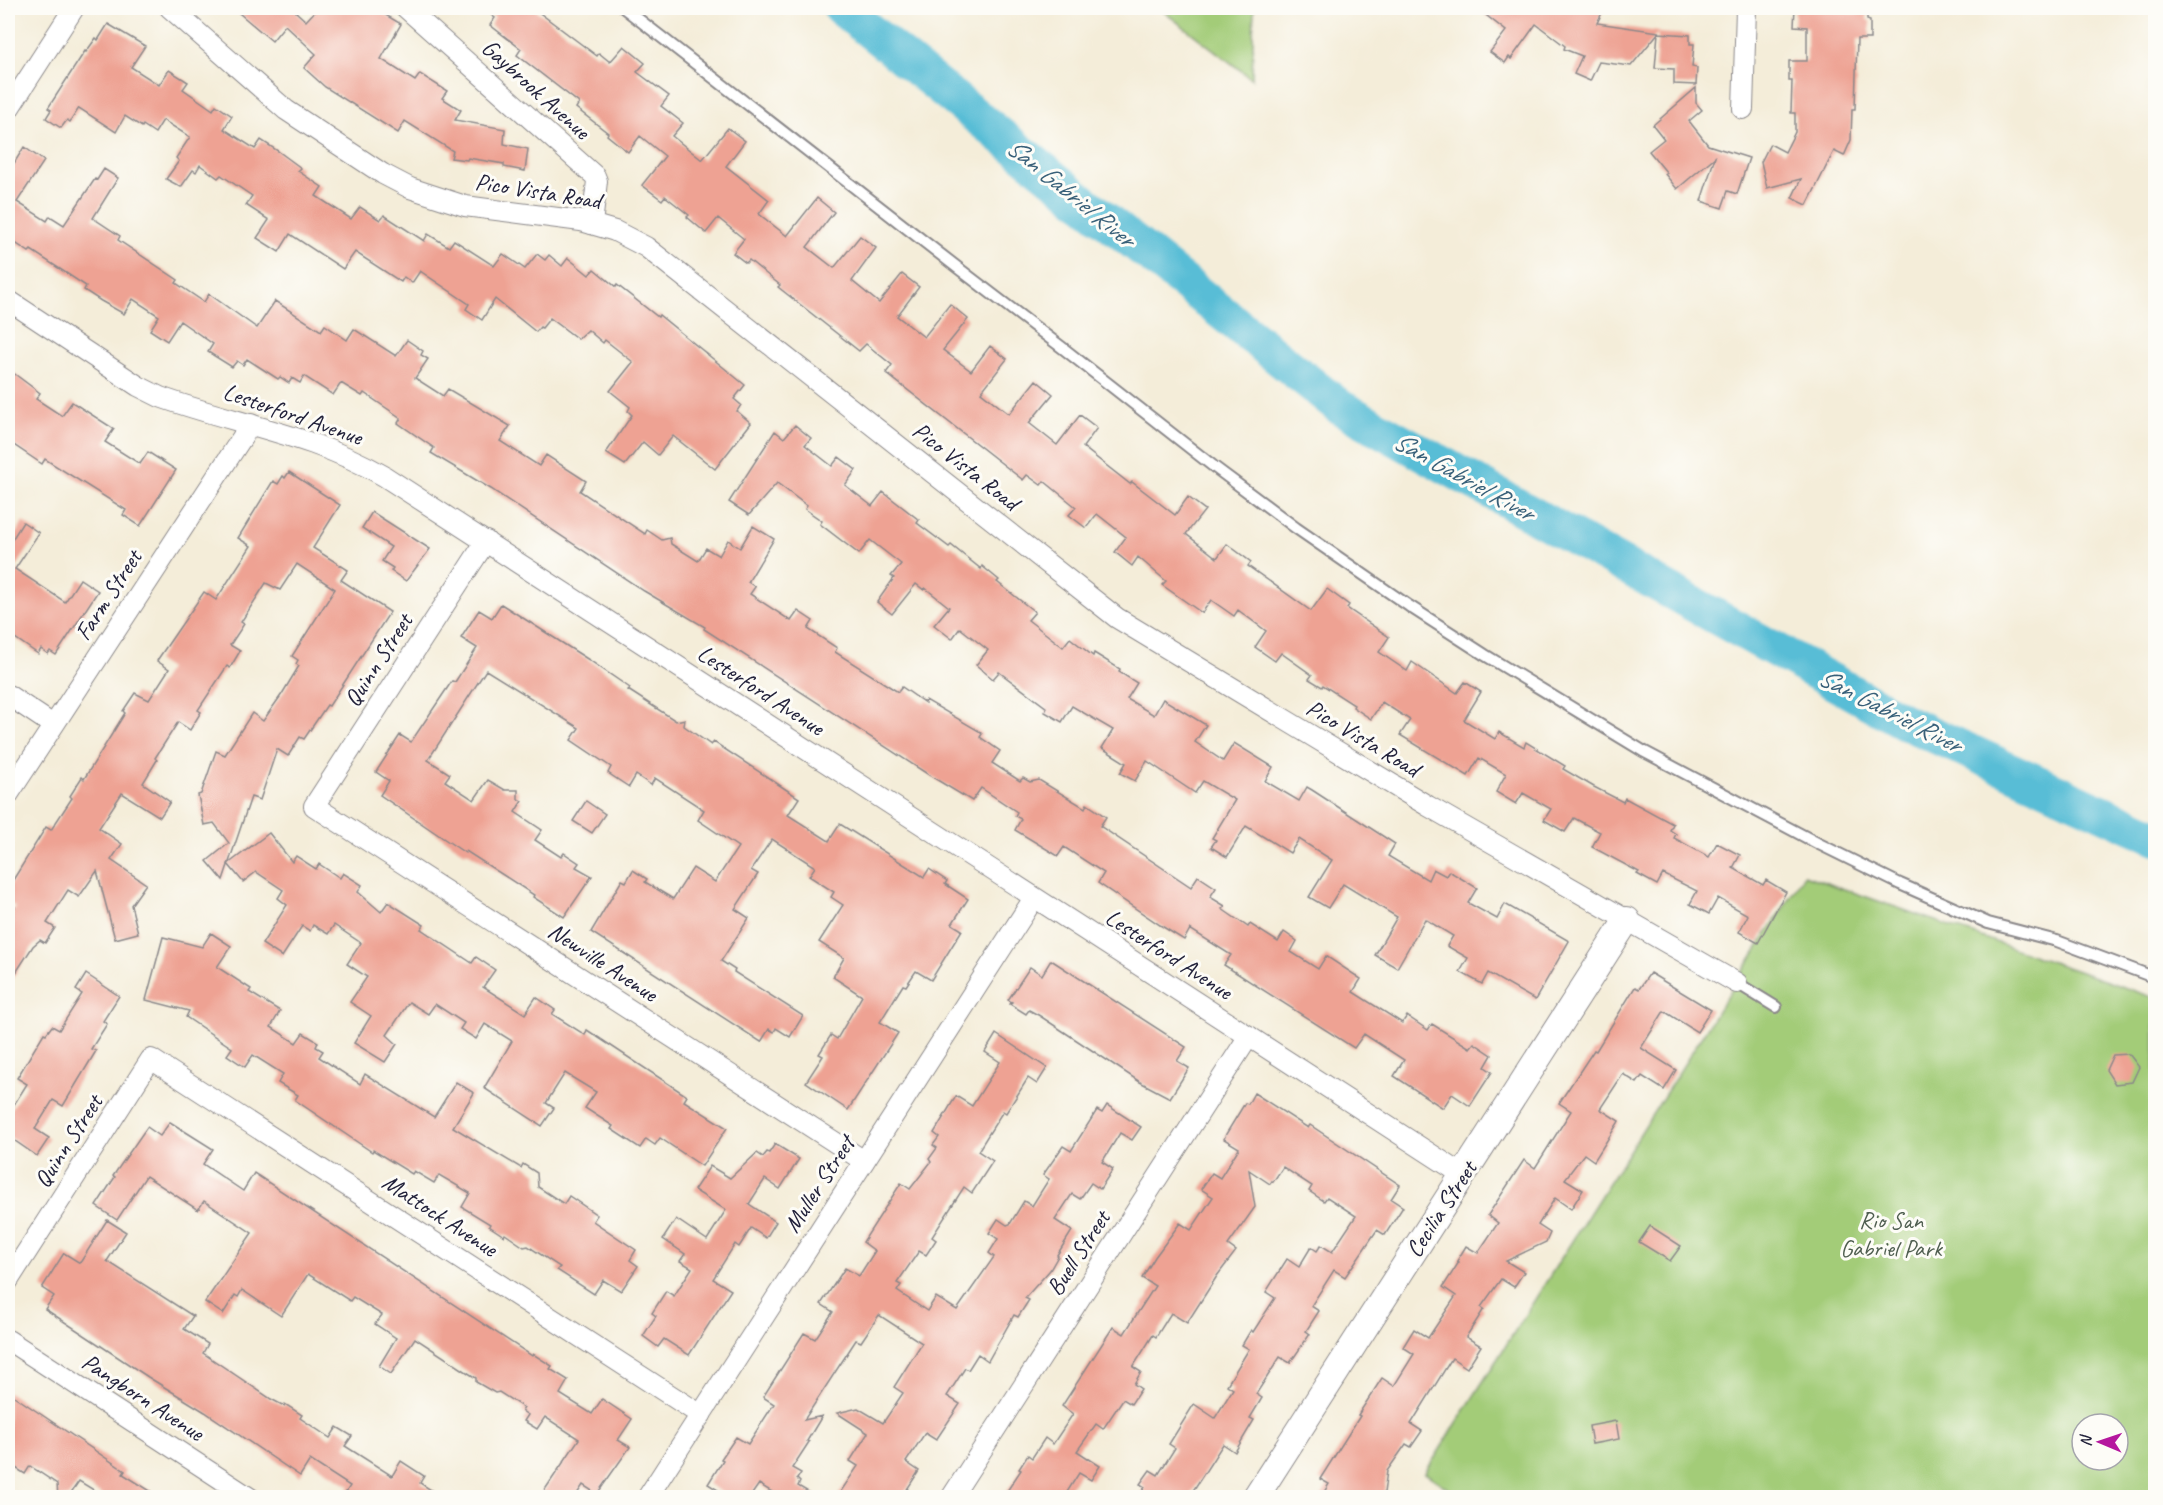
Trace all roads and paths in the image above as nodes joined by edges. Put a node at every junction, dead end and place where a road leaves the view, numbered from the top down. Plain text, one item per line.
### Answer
1 (74, 8) edge
2 (170, 8) edge
3 (406, 8) edge
4 (624, 8) edge
5 (1746, 8) edge
6 (1743, 109) dead end
7 (8, 110) edge
8 (592, 224) junction
9 (8, 300) edge
10 (251, 424) junction
11 (486, 541) junction
12 (8, 695) edge
13 (54, 725) junction
14 (8, 795) edge
15 (314, 806) joint
16 (1034, 898) junction
17 (1627, 920) junction
18 (2156, 978) edge
19 (1737, 983) joint
20 (1776, 1007) dead end
21 (1249, 1036) junction
22 (151, 1059) joint
23 (864, 1161) junction
24 (1463, 1175) junction
25 (8, 1281) edge
26 (8, 1340) edge
27 (700, 1415) junction
28 (250, 1497) edge
29 (647, 1497) edge
30 (951, 1497) edge
31 (1255, 1497) edge

1 - 7 street
2 - 8 street, Pico Vista Road
3 - 8 street, Gaybrook Avenue
4 - 18 lane
5 - 6 street
8 - 17 street, Pico Vista Road
9 - 10 street, Lesterford Avenue
10 - 11 street, Lesterford Avenue
10 - 13 street, Farm Street
11 - 15 street, Quinn Street
11 - 16 street, Lesterford Avenue
12 - 13 street
13 - 14 street, Farm Street
15 - 23 street, Newville Avenue
16 - 21 street, Lesterford Avenue
16 - 23 street, Muller Street
17 - 19 street, Pico Vista Road
17 - 24 street, Cecilia Street
19 - 20 lane
21 - 24 street, Lesterford Avenue
21 - 30 street, Buell Street
22 - 25 street, Quinn Street
22 - 27 street, Mattock Avenue
23 - 27 street, Muller Street
24 - 31 street, Cecilia Street
26 - 28 street, Pangborn Avenue
27 - 29 street, Muller Street

